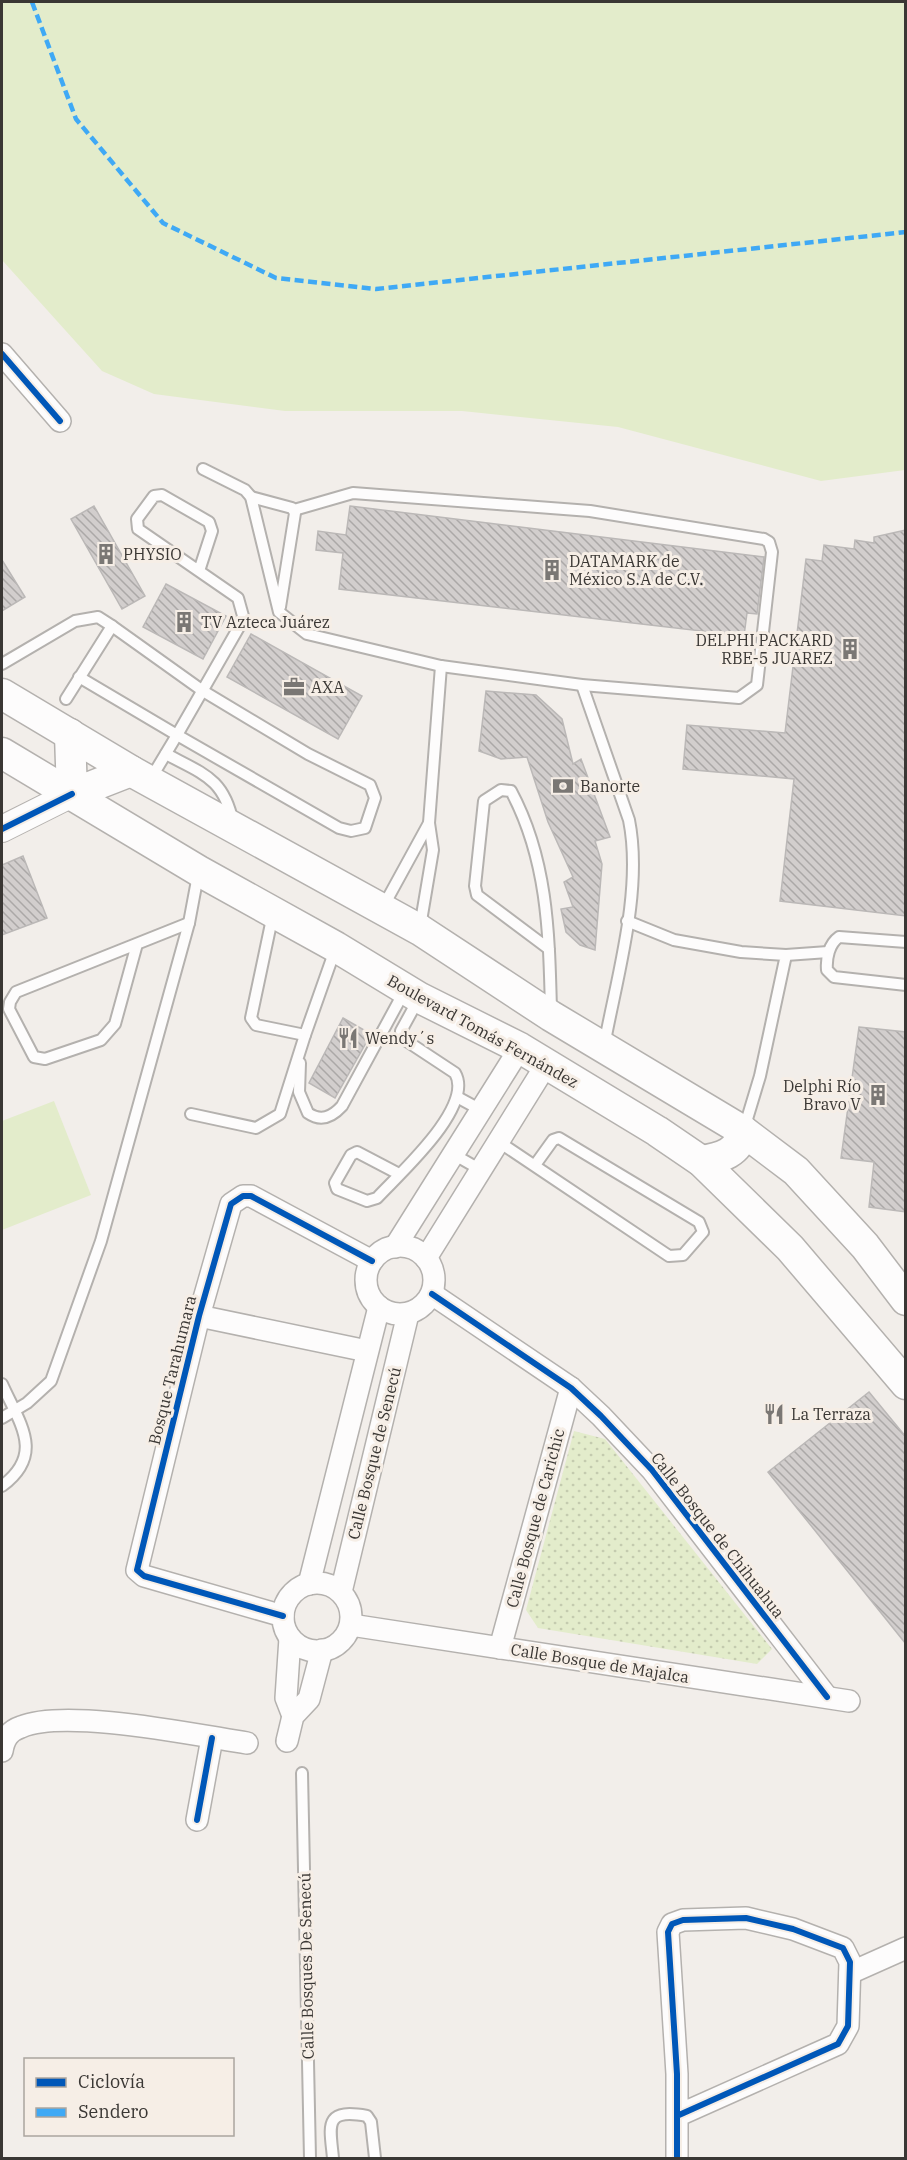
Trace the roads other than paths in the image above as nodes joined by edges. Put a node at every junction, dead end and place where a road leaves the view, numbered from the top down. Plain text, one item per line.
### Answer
1 (2, 354) edge
2 (60, 421) dead end
3 (203, 469) dead end
4 (251, 497) junction
5 (294, 510) junction
6 (199, 571) junction
7 (279, 612) junction
8 (112, 626) junction
9 (2, 664) edge
10 (441, 666) junction
11 (80, 677) junction
12 (582, 685) junction
13 (203, 691) junction
14 (2, 693) edge
15 (66, 699) dead end
16 (70, 734) junction
17 (177, 735) junction
18 (2, 753) edge
19 (165, 754) junction
20 (140, 776) junction
21 (72, 794) junction
22 (429, 823) junction
23 (234, 826) junction
24 (2, 830) edge
25 (199, 871) junction
26 (382, 910) junction
27 (273, 913) junction
28 (627, 921) junction
29 (189, 923) junction
30 (420, 930) junction
31 (906, 942) edge
32 (137, 944) junction
33 (336, 947) junction
34 (549, 949) junction
35 (828, 952) junction
36 (786, 955) junction
37 (906, 985) edge
38 (413, 994) junction
39 (551, 1016) junction
40 (305, 1035) junction
41 (604, 1047) junction
42 (300, 1048) junction
43 (520, 1048) junction
44 (546, 1065) junction
45 (457, 1097) junction
46 (481, 1110) junction
47 (191, 1114) dead end
48 (744, 1131) junction
49 (499, 1142) junction
50 (453, 1154) junction
51 (701, 1161) junction
52 (535, 1165) junction
53 (481, 1170) junction
54 (399, 1174) junction
55 (395, 1247) junction
56 (426, 1258) junction
57 (372, 1261) junction
58 (432, 1294) junction
59 (906, 1300) edge
60 (379, 1307) junction
61 (408, 1314) junction
62 (199, 1316) junction
63 (367, 1351) junction
64 (2, 1384) edge
65 (906, 1384) edge
66 (571, 1388) junction
67 (15, 1413) junction
68 (2, 1418) edge
69 (2, 1486) edge
70 (309, 1584) junction
71 (341, 1592) junction
72 (283, 1616) junction
73 (351, 1625) junction
74 (290, 1638) junction
75 (500, 1648) junction
76 (322, 1650) junction
77 (826, 1697) junction
78 (849, 1701) dead end
79 (293, 1716) junction
80 (212, 1738) junction
81 (287, 1741) dead end
82 (247, 1743) dead end
83 (2, 1751) edge
84 (302, 1773) dead end
85 (197, 1820) dead end
86 (906, 1948) edge
87 (850, 1973) junction
88 (679, 2115) junction
89 (310, 2158) edge
90 (333, 2158) edge
91 (375, 2158) edge
92 (677, 2158) edge

1 - 2 street
3 - 4 lane
4 - 5 lane
4 - 7 lane
5 - 7 lane
5 - 12 lane
6 - 6 lane
6 - 13 lane
7 - 10 lane
8 - 9 lane
8 - 11 lane
8 - 13 lane
10 - 12 lane
10 - 22 lane
11 - 15 lane
11 - 17 lane
12 - 28 lane
13 - 17 lane
13 - 17 lane
14 - 16 main road
16 - 20 main road
16 - 21 main road
17 - 19 lane
18 - 21 main road, Boulevard Tomás Fernández
19 - 20 lane
19 - 23 lane
20 - 21 main road
20 - 23 main road
21 - 24 street
21 - 25 main road, Boulevard Tomás Fernández
22 - 26 lane
22 - 30 lane
23 - 26 main road
25 - 27 main road, Boulevard Tomás Fernández
25 - 29 lane
26 - 30 main road
27 - 33 main road, Boulevard Tomás Fernández
27 - 40 lane
28 - 36 lane
28 - 41 lane
29 - 32 lane
29 - 67 lane
30 - 39 main road
31 - 35 lane
32 - 32 lane
33 - 38 main road, Boulevard Tomás Fernández
33 - 40 lane
34 - 34 lane
34 - 39 lane
35 - 36 lane
35 - 37 lane
36 - 48 lane
38 - 42 lane
38 - 43 main road, Boulevard Tomás Fernández
38 - 45 lane
39 - 41 main road
40 - 42 lane
41 - 48 main road
42 - 47 lane
43 - 44 main road, Boulevard Tomás Fernández
43 - 46 street
44 - 49 street
44 - 51 main road, Boulevard Tomás Fernández
45 - 46 lane
45 - 54 lane
46 - 50 street
48 - 51 main road
48 - 59 main road
49 - 52 lane
49 - 53 street
50 - 53 lane
50 - 55 street
51 - 65 main road, Boulevard Tomás Fernández
52 - 52 lane
53 - 56 street
54 - 54 lane
55 - 56 street
55 - 57 street
56 - 58 street
57 - 60 street
57 - 62 street, Bosque Tarahumara
58 - 61 street
58 - 66 street, Calle Bosque de Chihuahua
60 - 61 street
60 - 63 street, Calle Bosque de Senecú
61 - 71 street, Calle Bosque de Senecú
62 - 63 street
62 - 72 street, Bosque Tarahumara
63 - 70 street, Calle Bosque de Senecú
64 - 67 lane
66 - 75 street, Calle Bosque de Carichic
66 - 77 street, Calle Bosque de Chihuahua
67 - 68 lane
67 - 69 lane
70 - 71 street
70 - 72 street
71 - 73 street
72 - 74 street
73 - 75 street, Calle Bosque de Majalca
73 - 76 street
74 - 76 street
74 - 79 street
75 - 77 street, Calle Bosque de Majalca
76 - 79 street
77 - 78 street, Calle Bosque de Majalca
79 - 81 street
80 - 82 street
80 - 83 street
80 - 85 street
84 - 89 lane, Calle Bosques De Senecú
86 - 87 street
87 - 88 street
87 - 88 street
88 - 92 street
90 - 91 lane

